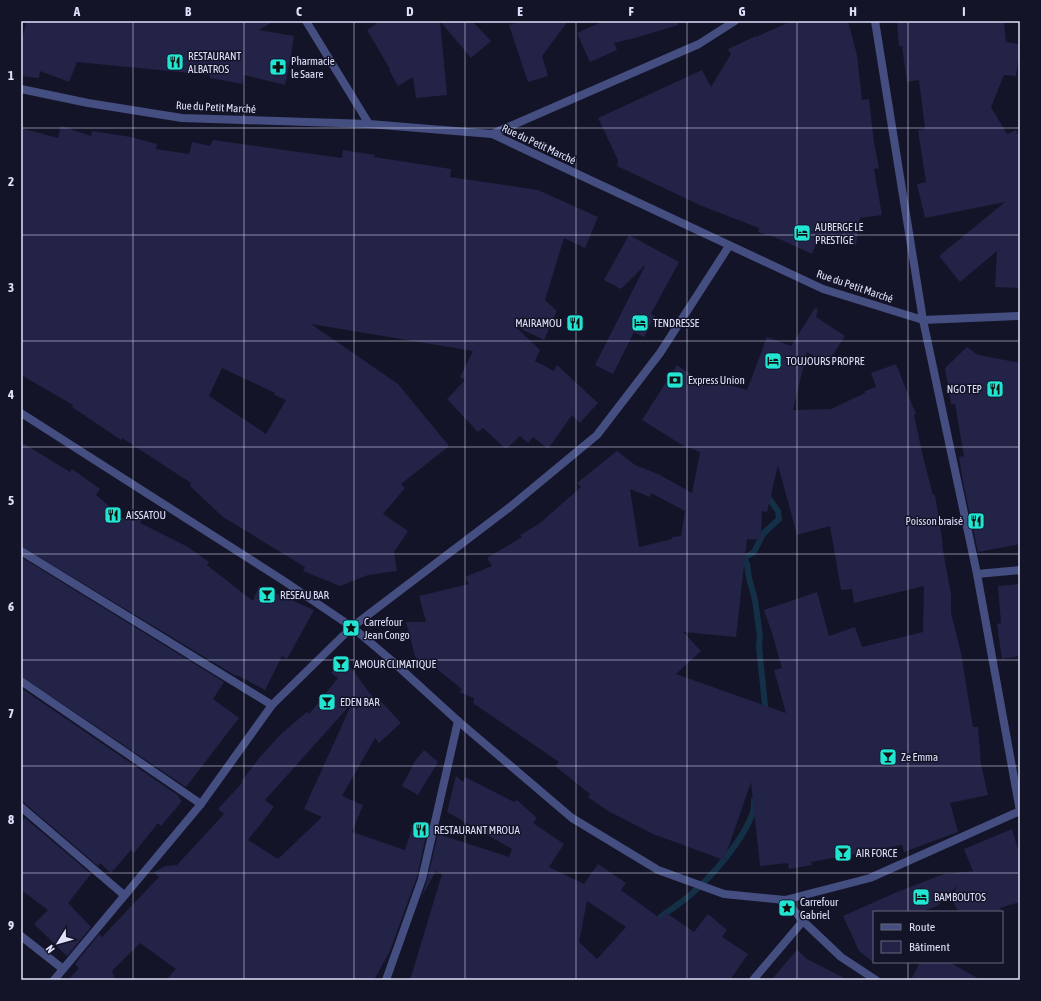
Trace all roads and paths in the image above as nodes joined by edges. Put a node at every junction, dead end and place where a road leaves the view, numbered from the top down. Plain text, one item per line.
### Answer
1 (306, 21) edge
2 (734, 21) edge
3 (875, 21) edge
4 (21, 89) edge
5 (369, 124) junction
6 (492, 134) junction
7 (729, 246) junction
8 (1020, 316) edge
9 (923, 320) junction
10 (21, 413) edge
11 (21, 552) edge
12 (1020, 570) edge
13 (977, 574) junction
14 (352, 627) junction
15 (21, 681) edge
16 (272, 705) junction
17 (458, 721) junction
18 (201, 804) junction
19 (21, 807) edge
20 (1020, 811) edge
21 (124, 895) junction
22 (785, 900) junction
23 (803, 921) junction
24 (21, 936) edge
25 (63, 969) junction
26 (54, 980) edge
27 (386, 980) edge
28 (753, 980) edge
29 (876, 980) edge

1 - 5 street
2 - 6 street
3 - 9 street
4 - 5 street, Rue du Petit Marché
5 - 6 street, Rue du Petit Marché
6 - 7 street, Rue du Petit Marché
7 - 9 street, Rue du Petit Marché
7 - 14 street
8 - 9 street, Rue du Petit Marché
9 - 13 street
10 - 14 street
11 - 16 street
12 - 13 street
13 - 20 street
14 - 16 street
14 - 17 street
15 - 18 street
16 - 18 street
17 - 22 street
17 - 27 street
18 - 21 street
19 - 21 street
20 - 22 street
21 - 25 street
22 - 23 street
23 - 28 street
23 - 29 street
24 - 25 street
25 - 26 street

